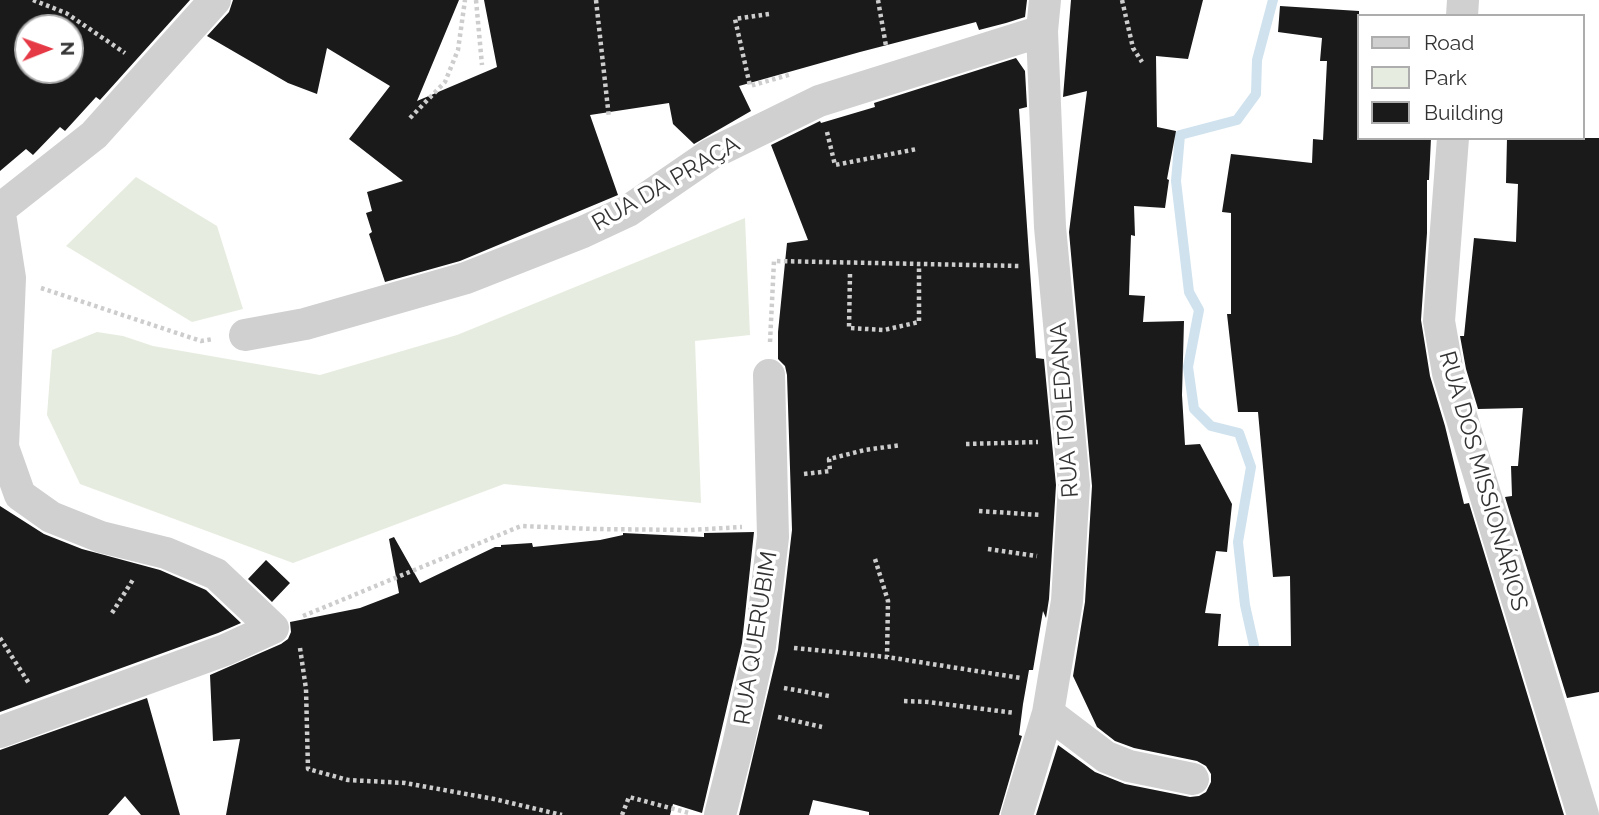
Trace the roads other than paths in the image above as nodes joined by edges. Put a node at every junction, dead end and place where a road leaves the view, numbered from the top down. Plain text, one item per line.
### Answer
1 (215, 0) edge
2 (1044, 15) edge
3 (1453, 140) edge
4 (0, 209) edge
5 (0, 214) edge
6 (245, 335) road end
7 (769, 375) road end
8 (1048, 713) junction
9 (0, 732) edge
10 (1193, 779) dead end
11 (720, 815) edge
12 (1017, 815) edge
13 (1583, 815) edge

1 - 4 street
2 - 6 street, RUA DA PRAÇA
2 - 8 street, RUA TOLEDANA
3 - 13 street, RUA DOS MISSIONÁRIOS
5 - 9 street
7 - 11 street, RUA QUERUBIM
8 - 10 street
8 - 12 street, RUA TOLEDANA

